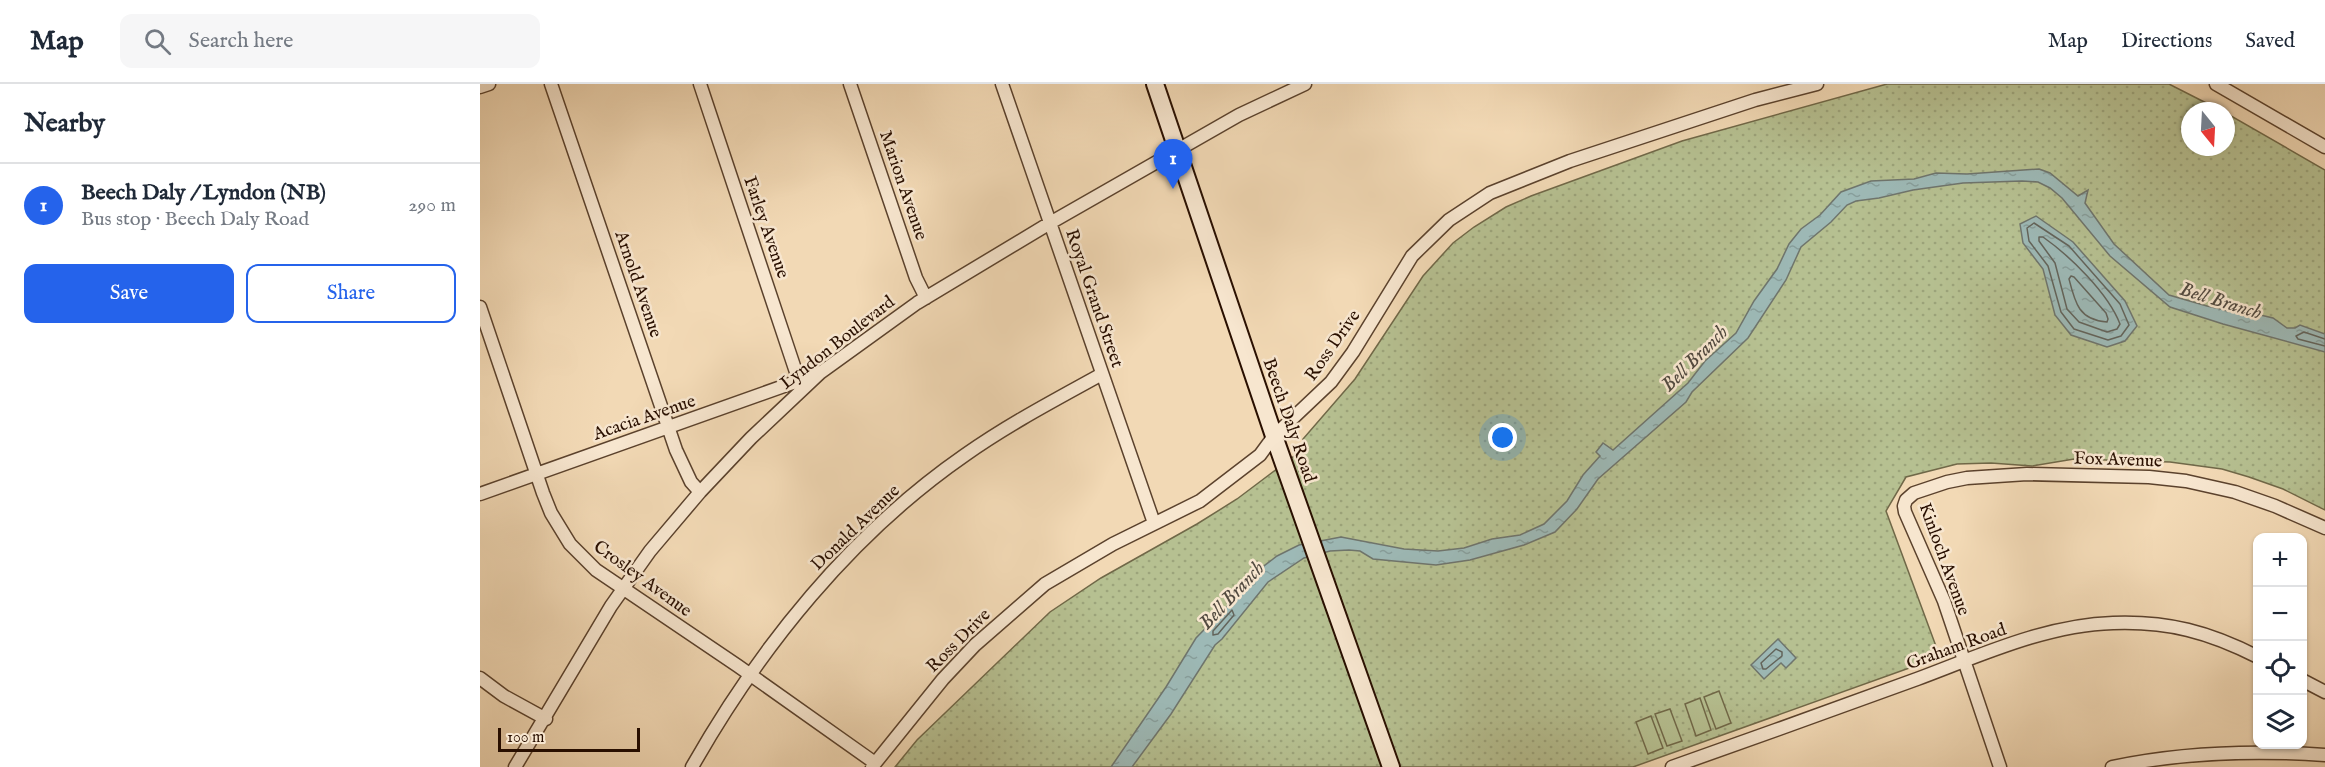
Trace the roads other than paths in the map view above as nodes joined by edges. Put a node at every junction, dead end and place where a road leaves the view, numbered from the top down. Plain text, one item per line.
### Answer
1 (489, 84) edge
2 (551, 84) edge
3 (700, 84) edge
4 (850, 84) edge
5 (1002, 84) edge
6 (1155, 84) edge
7 (1305, 84) edge
8 (1817, 84) edge
9 (2216, 84) edge
10 (480, 87) edge
11 (2325, 147) edge
12 (1178, 150) junction
13 (1050, 223) junction
14 (926, 298) junction
15 (480, 308) edge
16 (820, 373) junction
17 (1101, 374) junction
18 (799, 381) junction
19 (669, 427) junction
20 (1274, 436) junction
21 (536, 475) junction
22 (700, 492) junction
23 (480, 494) edge
24 (1906, 500) joint
25 (1154, 523) junction
26 (2325, 528) edge
27 (622, 588) junction
28 (2253, 655) edge
29 (1963, 662) junction
30 (750, 675) junction
31 (480, 678) edge
32 (2307, 683) edge
33 (2325, 692) edge
34 (546, 719) junction
35 (2325, 755) edge
36 (1693, 764) edge
37 (874, 765) edge
38 (515, 767) edge
39 (692, 767) edge
40 (1391, 767) edge
41 (1672, 767) edge
42 (2000, 767) edge
43 (2112, 767) edge

1 - 10 street
2 - 19 street, Arnold Avenue
3 - 18 street, Farley Avenue
4 - 14 street, Marion Avenue
5 - 13 street, Royal Grand Street
6 - 12 main road, Beech Daly Road
7 - 12 street, Lyndon Boulevard
8 - 20 street, Ross Drive
9 - 11 street
12 - 13 street, Lyndon Boulevard
12 - 20 main road, Beech Daly Road
13 - 14 street, Lyndon Boulevard
13 - 17 street, Royal Grand Street
14 - 16 street, Lyndon Boulevard
15 - 21 street, Crosley Avenue
16 - 18 street, Acacia Avenue
16 - 22 street, Lyndon Boulevard
17 - 25 street, Royal Grand Street
17 - 30 street, Donald Avenue
18 - 19 street, Acacia Avenue
19 - 21 street, Acacia Avenue
19 - 22 street, Arnold Avenue
20 - 25 street, Ross Drive
20 - 40 main road, Beech Daly Road
21 - 23 street, Acacia Avenue
21 - 27 street, Crosley Avenue
22 - 27 street, Lyndon Boulevard
24 - 26 street, Fox Avenue
24 - 29 street, Kinloch Avenue
25 - 37 street, Ross Drive
27 - 30 street, Crosley Avenue
27 - 34 street, Lyndon Boulevard
28 - 29 street, Graham Road
29 - 36 street, Graham Road
29 - 42 street, Kinloch Avenue
30 - 37 street, Crosley Avenue
30 - 39 street, Donald Avenue
31 - 34 street
32 - 33 street
34 - 38 street, Lyndon Boulevard
35 - 43 street
36 - 41 street, Graham Road

